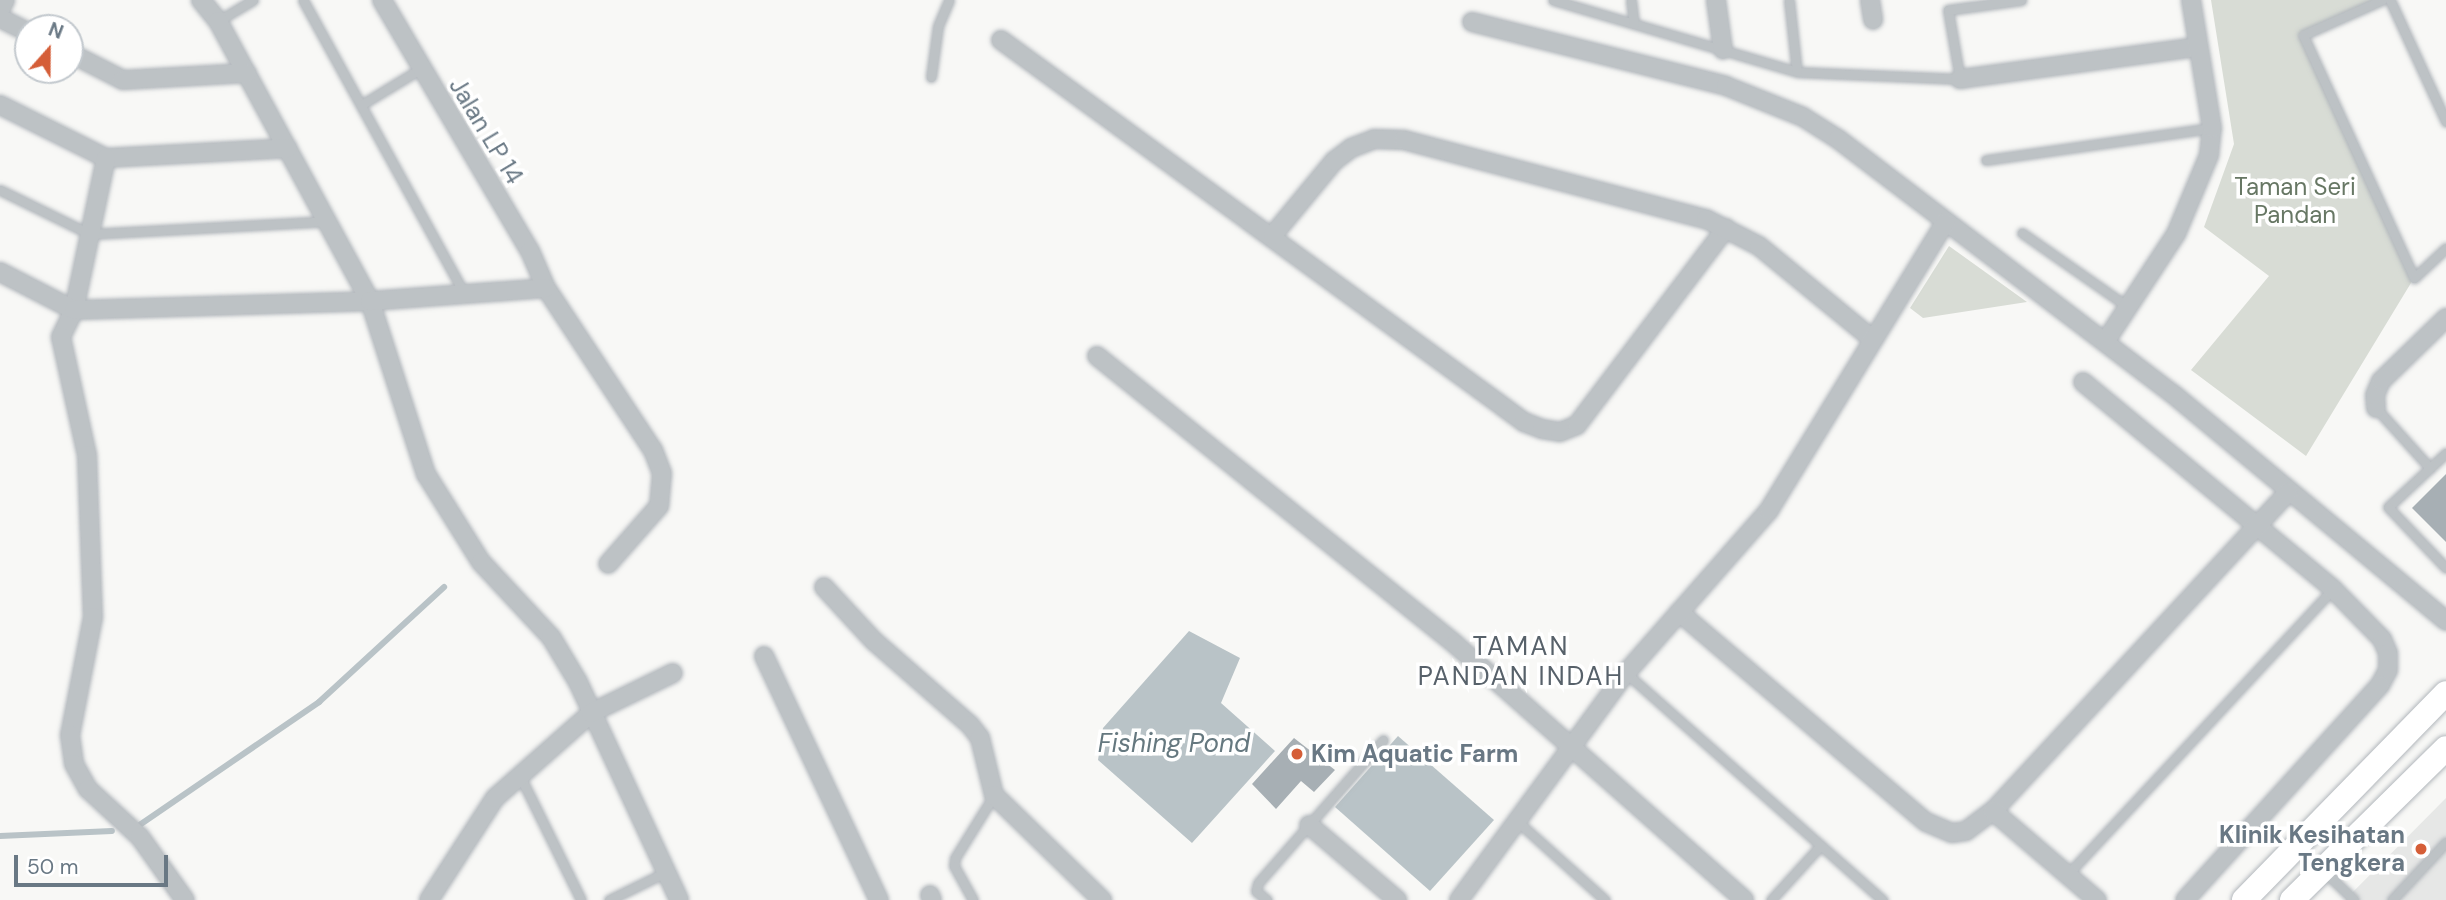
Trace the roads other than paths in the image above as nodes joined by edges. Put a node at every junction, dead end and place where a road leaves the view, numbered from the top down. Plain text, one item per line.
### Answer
1 (5, 0) edge
2 (201, 0) edge
3 (253, 0) edge
4 (303, 0) edge
5 (382, 0) edge
6 (949, 0) edge
7 (1553, 0) edge
8 (1631, 0) edge
9 (1716, 0) edge
10 (1789, 0) edge
11 (1870, 0) edge
12 (2021, 0) edge
13 (2191, 0) edge
14 (2382, 0) edge
15 (2390, 0) edge
16 (1947, 5) edge
17 (0, 10) edge
18 (1873, 20) dead end
19 (218, 21) junction
20 (1472, 22) dead end
21 (1634, 24) junction
22 (1001, 40) dead end
23 (2198, 47) junction
24 (1723, 50) junction
25 (84, 60) edge
26 (420, 69) junction
27 (1797, 72) junction
28 (247, 73) junction
29 (931, 77) dead end
30 (1960, 79) junction
31 (0, 105) edge
32 (361, 105) junction
33 (2446, 122) edge
34 (2212, 128) junction
35 (288, 148) junction
36 (106, 158) junction
37 (1986, 160) dead end
38 (0, 190) edge
39 (329, 221) junction
40 (1945, 223) junction
41 (1726, 228) junction
42 (2022, 233) dead end
43 (90, 234) junction
44 (1273, 235) junction
45 (2446, 248) edge
46 (0, 272) edge
47 (546, 288) junction
48 (465, 295) junction
49 (370, 301) junction
50 (2128, 307) junction
51 (74, 310) junction
52 (2446, 318) edge
53 (1871, 338) junction
54 (2105, 342) junction
55 (1097, 356) dead end
56 (2083, 382) dead end
57 (2376, 408) joint
58 (2446, 453) edge
59 (2430, 468) junction
60 (2288, 492) junction
61 (2258, 525) junction
62 (608, 564) dead end
63 (2446, 568) edge
64 (824, 587) dead end
65 (2333, 589) junction
66 (1679, 612) junction
67 (2442, 613) edge
68 (764, 656) dead end
69 (673, 673) dead end
70 (1626, 673) junction
71 (2446, 693) edge
72 (591, 713) junction
73 (1383, 740) dead end
74 (1572, 744) junction
75 (2446, 748) edge
76 (520, 776) junction
77 (994, 795) junction
78 (1993, 811) junction
79 (1517, 821) junction
80 (1308, 825) junction
81 (2446, 842) edge
82 (1821, 845) junction
83 (2323, 869) junction
84 (666, 872) junction
85 (2068, 874) junction
86 (185, 900) edge
87 (429, 900) edge
88 (581, 900) edge
89 (609, 900) edge
90 (679, 900) edge
91 (878, 900) edge
92 (973, 900) edge
93 (1102, 900) edge
94 (1267, 900) edge
95 (1398, 900) edge
96 (1459, 900) edge
97 (1605, 900) edge
98 (1744, 900) edge
99 (1771, 900) edge
100 (1883, 900) edge
101 (2097, 900) edge
102 (2185, 900) edge
103 (2244, 900) edge
104 (2292, 900) edge
105 (2354, 900) edge
106 (2392, 900) edge

1 - 17 street
2 - 19 street
3 - 19 lane
4 - 32 lane
5 - 26 street, Jalan LP 14
6 - 29 lane
7 - 21 lane
8 - 21 lane
9 - 24 street
10 - 27 lane
11 - 18 street
12 - 16 lane
13 - 23 street
14 - 45 lane
15 - 33 lane
16 - 30 lane
19 - 28 street
20 - 40 street
21 - 24 lane
22 - 44 street
23 - 30 street
23 - 34 street
24 - 27 lane
25 - 28 street
26 - 32 lane
26 - 47 street, Jalan LP 14
27 - 30 lane
28 - 35 street
31 - 36 street
32 - 48 lane
34 - 37 lane
34 - 50 street
35 - 36 street
35 - 39 street
36 - 43 street
38 - 43 lane
39 - 43 lane
39 - 49 street
40 - 53 street
40 - 54 street
41 - 44 street
41 - 44 street
41 - 53 street
42 - 50 lane
43 - 51 street
46 - 51 street
47 - 48 street
47 - 62 street, Jalan LP 14
48 - 49 street
49 - 51 street
49 - 72 street
50 - 54 street
51 - 86 street
52 - 57 street
53 - 66 street
54 - 60 street
55 - 74 street
56 - 61 street
57 - 59 lane
58 - 59 lane
59 - 63 lane
60 - 61 street
60 - 67 street
61 - 65 street
61 - 78 street
64 - 77 street
65 - 85 lane
65 - 102 street
66 - 70 street
66 - 78 street
68 - 91 street
69 - 72 street
70 - 74 street
70 - 82 lane
71 - 103 street
72 - 76 street
72 - 84 street
73 - 80 lane
74 - 79 street
74 - 98 street
75 - 83 street
76 - 87 street
76 - 88 lane
77 - 92 lane
77 - 93 street
78 - 85 street
79 - 96 street
79 - 97 lane
80 - 94 lane
80 - 95 street
81 - 106 lane
82 - 99 lane
82 - 100 lane
83 - 104 street
83 - 105 lane
84 - 89 lane
84 - 90 street
85 - 101 street

